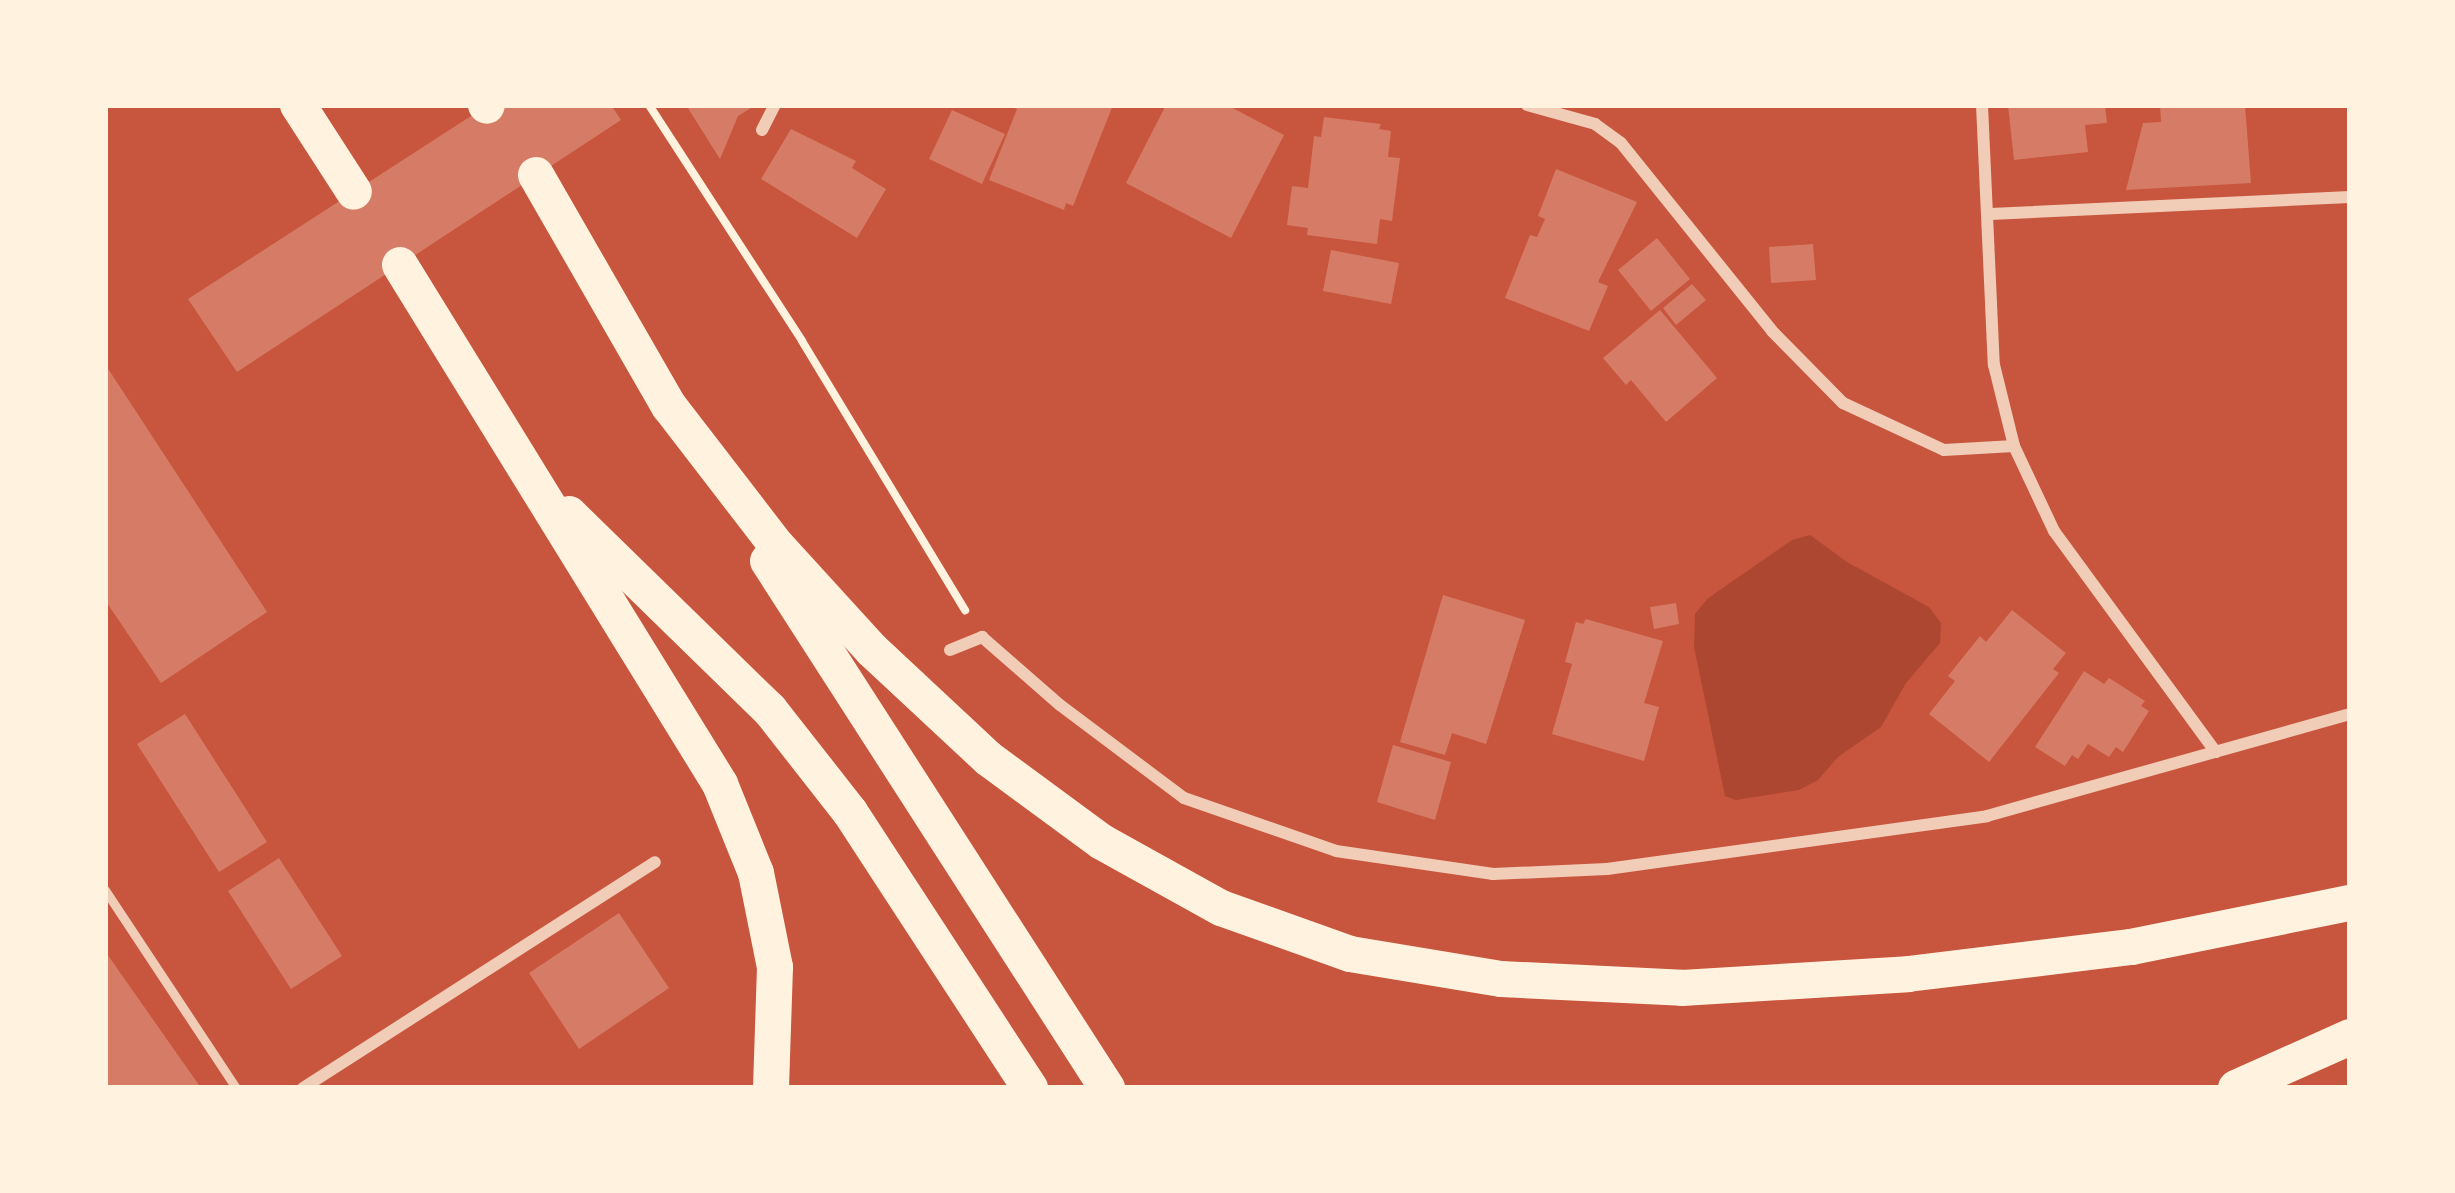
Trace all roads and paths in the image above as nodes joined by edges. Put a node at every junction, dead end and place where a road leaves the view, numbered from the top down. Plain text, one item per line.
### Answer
1 (298, 105) edge
2 (650, 105) edge
3 (775, 105) edge
4 (1527, 105) edge
5 (1982, 105) edge
6 (762, 130) dead end
7 (536, 175) dead end
8 (354, 192) dead end
9 (2350, 197) edge
10 (1991, 214) junction
11 (400, 266) dead end
12 (669, 406) junction
13 (2014, 446) junction
14 (530, 477) junction
15 (982, 637) junction
16 (950, 650) dead end
17 (2350, 713) edge
18 (2216, 752) junction
19 (655, 862) dead end
20 (105, 890) edge
21 (2350, 903) edge
22 (2350, 1036) edge
23 (236, 1088) edge
24 (303, 1088) edge
25 (772, 1088) edge
26 (1030, 1088) edge
27 (1107, 1088) edge
28 (2236, 1088) edge

1 - 8 highway
2 - 15 path
3 - 6 street
4 - 13 street
5 - 10 street
7 - 12 highway
9 - 10 street
10 - 13 street
11 - 14 highway
12 - 21 highway
12 - 27 highway
13 - 18 street
14 - 25 highway
14 - 26 highway
15 - 16 street
15 - 18 street
17 - 18 street
19 - 24 street
20 - 23 lane
22 - 28 highway

